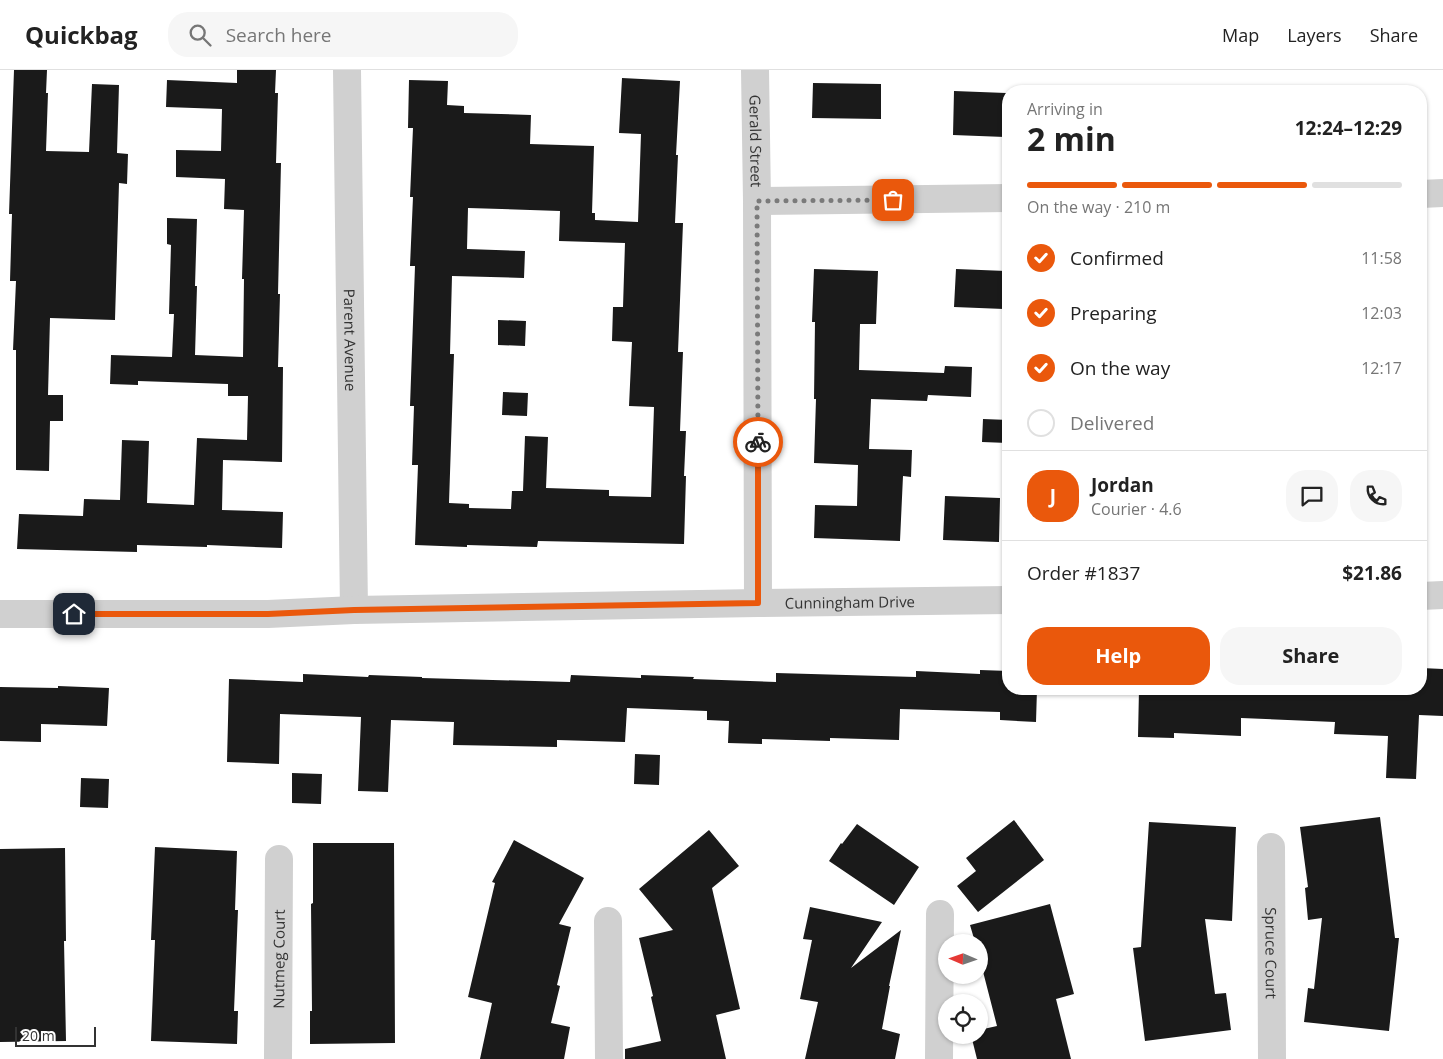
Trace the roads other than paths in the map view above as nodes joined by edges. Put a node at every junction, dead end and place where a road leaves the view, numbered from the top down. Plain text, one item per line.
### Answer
1 (347, 70) edge
2 (755, 70) edge
3 (1443, 193) edge
4 (1427, 194) edge
5 (1002, 198) edge
6 (757, 201) junction
7 (1443, 595) edge
8 (1427, 596) edge
9 (1002, 600) edge
10 (758, 603) junction
11 (354, 610) junction
12 (0, 614) edge
13 (1270, 847) dead end
14 (280, 859) dead end
15 (940, 914) dead end
16 (608, 921) dead end
17 (278, 1059) edge
18 (610, 1059) edge
19 (939, 1059) edge
20 (1272, 1059) edge

1 - 11 street, Parent Avenue
2 - 6 street, Gerald Street
3 - 4 street
5 - 6 street
6 - 10 street, Gerald Street
7 - 8 street
9 - 10 street, Cunningham Drive
10 - 11 street, Cunningham Drive
11 - 12 street, Cunningham Drive
13 - 20 street, Spruce Court
14 - 17 street, Nutmeg Court
15 - 19 street
16 - 18 street

